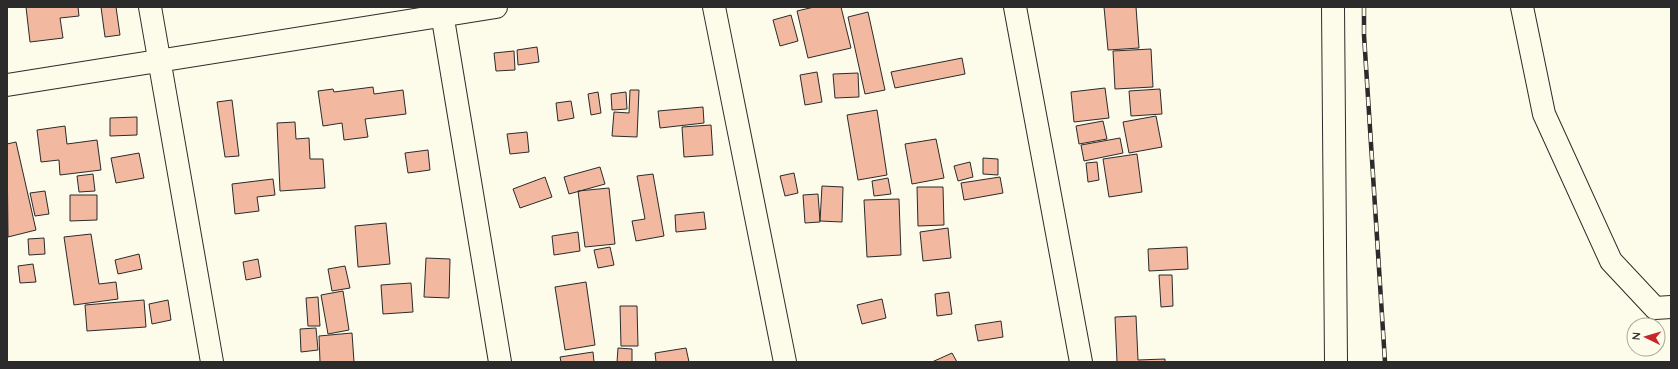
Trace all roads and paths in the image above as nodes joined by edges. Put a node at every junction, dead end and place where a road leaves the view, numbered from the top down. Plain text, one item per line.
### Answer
1 (150, 7) edge
2 (496, 7) edge
3 (714, 7) edge
4 (1015, 7) edge
5 (1333, 7) edge
6 (1522, 7) edge
7 (442, 11) edge
8 (160, 61) junction
9 (7, 85) edge
10 (1671, 307) edge
11 (212, 362) edge
12 (500, 362) edge
13 (785, 362) edge
14 (1081, 362) edge
15 (1336, 362) edge

1 - 8 street
2 - 7 street
3 - 13 street
4 - 14 street
5 - 15 street
6 - 10 street
7 - 8 street
7 - 12 street
8 - 9 street
8 - 11 street

